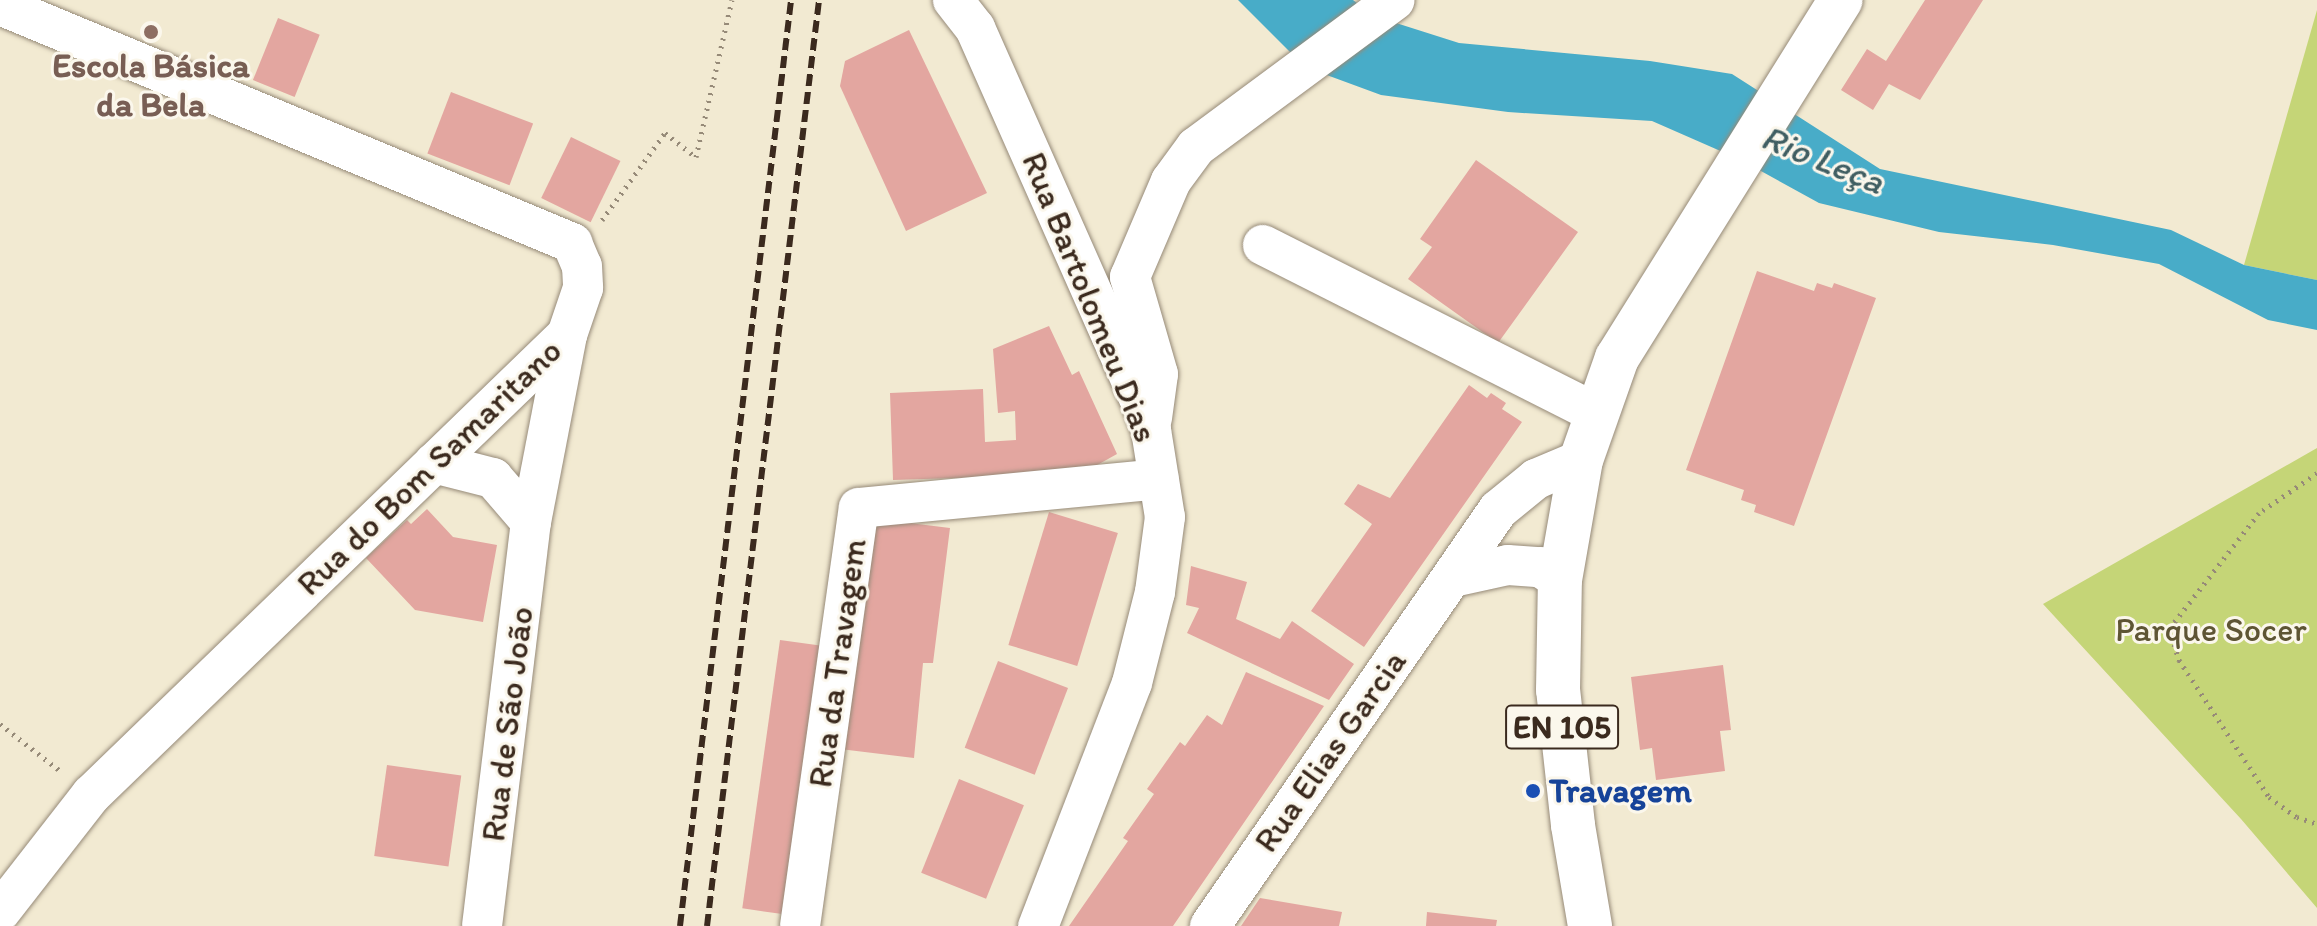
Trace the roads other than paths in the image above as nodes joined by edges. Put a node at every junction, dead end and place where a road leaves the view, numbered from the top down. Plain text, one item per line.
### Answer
1 (953, 0) edge
2 (0, 5) edge
3 (1384, 8) edge
4 (1834, 11) edge
5 (1263, 245) dead end
6 (567, 335) junction
7 (1597, 414) junction
8 (1151, 430) junction
9 (1581, 460) junction
10 (434, 463) junction
11 (1159, 479) junction
12 (531, 522) junction
13 (1453, 577) junction
14 (1560, 580) junction
15 (0, 912) edge
16 (482, 926) edge
17 (800, 926) edge
18 (1038, 926) edge
19 (1210, 926) edge
20 (1590, 926) edge

1 - 8 street, Rua Bartolomeu Dias
2 - 6 street, Rua do Bom Samaritano
3 - 8 street
4 - 7 main road, EN 105
5 - 7 street
6 - 10 street, Rua do Bom Samaritano
6 - 12 street, Rua de São João
7 - 9 main road, EN 105
8 - 11 street, Rua Bartolomeu Dias
9 - 13 street, Rua Elias Garcia
9 - 14 main road, EN 105
10 - 12 street
10 - 15 street, Rua do Bom Samaritano
11 - 17 street, Rua da Travagem
11 - 18 street, Rua Bartolomeu Dias
12 - 16 street, Rua de São João
13 - 14 street
13 - 19 street, Rua Elias Garcia
14 - 20 main road, EN 105

